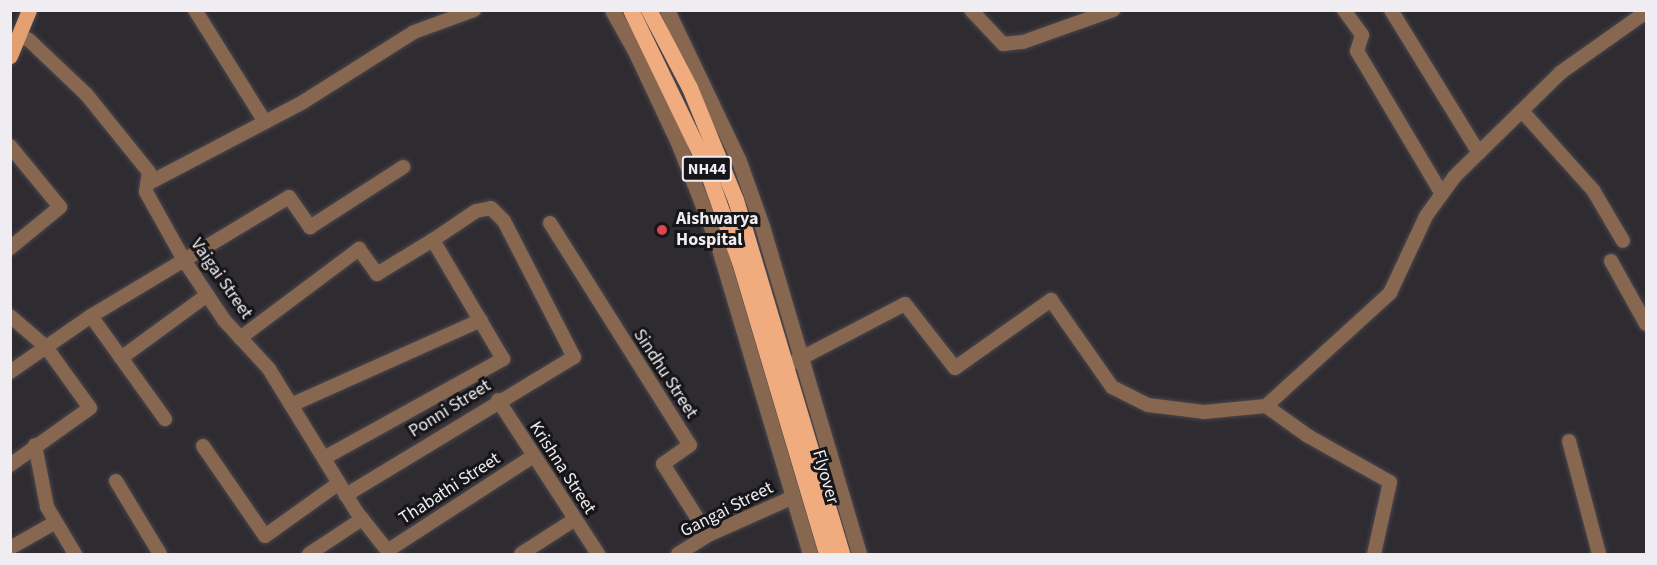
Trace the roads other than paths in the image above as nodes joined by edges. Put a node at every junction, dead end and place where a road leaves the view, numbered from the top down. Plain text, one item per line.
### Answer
1 (29, 10) edge
2 (195, 10) edge
3 (474, 10) edge
4 (612, 10) edge
5 (631, 10) edge
6 (649, 10) edge
7 (667, 10) edge
8 (971, 10) edge
9 (1344, 10) edge
10 (1391, 10) edge
11 (1108, 12) edge
12 (1647, 12) edge
13 (19, 36) junction
14 (10, 56) edge
15 (1522, 111) junction
16 (265, 122) junction
17 (10, 146) edge
18 (1479, 153) junction
19 (403, 167) dead end
20 (147, 184) junction
21 (1442, 194) junction
22 (550, 223) dead end
23 (433, 240) junction
24 (1623, 241) dead end
25 (10, 248) edge
26 (184, 260) junction
27 (1611, 261) dead end
28 (207, 295) junction
29 (10, 316) edge
30 (91, 316) junction
31 (1645, 318) edge
32 (481, 320) junction
33 (769, 334) junction
34 (240, 338) junction
35 (46, 347) junction
36 (121, 358) junction
37 (780, 369) junction
38 (10, 372) edge
39 (498, 400) junction
40 (291, 405) junction
41 (1266, 406) junction
42 (793, 410) junction
43 (165, 419) dead end
44 (1569, 441) dead end
45 (35, 445) junction
46 (202, 446) dead end
47 (532, 457) junction
48 (324, 458) junction
49 (10, 465) edge
50 (116, 481) dead end
51 (339, 483) junction
52 (346, 495) junction
53 (791, 498) junction
54 (362, 519) junction
55 (574, 520) junction
56 (54, 523) junction
57 (708, 535) junction
58 (10, 548) edge
59 (389, 553) edge
60 (75, 555) edge
61 (160, 555) edge
62 (309, 555) edge
63 (521, 555) edge
64 (598, 555) edge
65 (678, 555) edge
66 (810, 555) edge
67 (827, 555) edge
68 (842, 555) edge
69 (859, 555) edge
70 (1374, 555) edge
71 (1599, 555) edge

1 - 13 main road
2 - 16 street
3 - 16 street
4 - 37 street
5 - 33 highway, NH44
6 - 33 highway, NH44
7 - 37 street
8 - 11 street
9 - 21 street
10 - 18 street
12 - 15 street
13 - 14 main road
13 - 20 street, Vaigai Street
15 - 18 street
15 - 24 street
16 - 20 street
17 - 25 street
18 - 21 street
19 - 26 street
20 - 26 street, Vaigai Street
21 - 41 street
22 - 57 street, Sindhu Street
23 - 32 street
23 - 34 street
23 - 39 street, Ponni Street
26 - 28 street, Vaigai Street
26 - 30 street
27 - 31 street
28 - 34 street, Vaigai Street
28 - 36 street
29 - 35 street
30 - 35 street
30 - 36 street
32 - 40 street
32 - 48 street
33 - 37 highway, NH44
34 - 40 street, Vaigai Street
35 - 38 street
35 - 45 street
36 - 43 street
37 - 41 street
37 - 42 highway, NH44
37 - 53 street
37 - 69 street
39 - 47 street, Krishna Street
39 - 52 street, Ponni Street
40 - 48 street, Vaigai Street
41 - 70 street
42 - 67 highway, Flyover / NH44
42 - 68 highway, NH44
44 - 71 street
45 - 49 street
45 - 56 street
46 - 51 street
47 - 55 street, Krishna Street
47 - 59 street, Thabathi Street
48 - 51 street, Vaigai Street
50 - 61 street
51 - 52 street, Vaigai Street
52 - 54 street, Vaigai Street
53 - 57 street, Gangai Street
53 - 66 street
54 - 59 street, Vaigai Street
54 - 62 street
55 - 63 street
55 - 64 street, Krishna Street
56 - 58 street
56 - 60 street
57 - 65 street, Gangai Street

